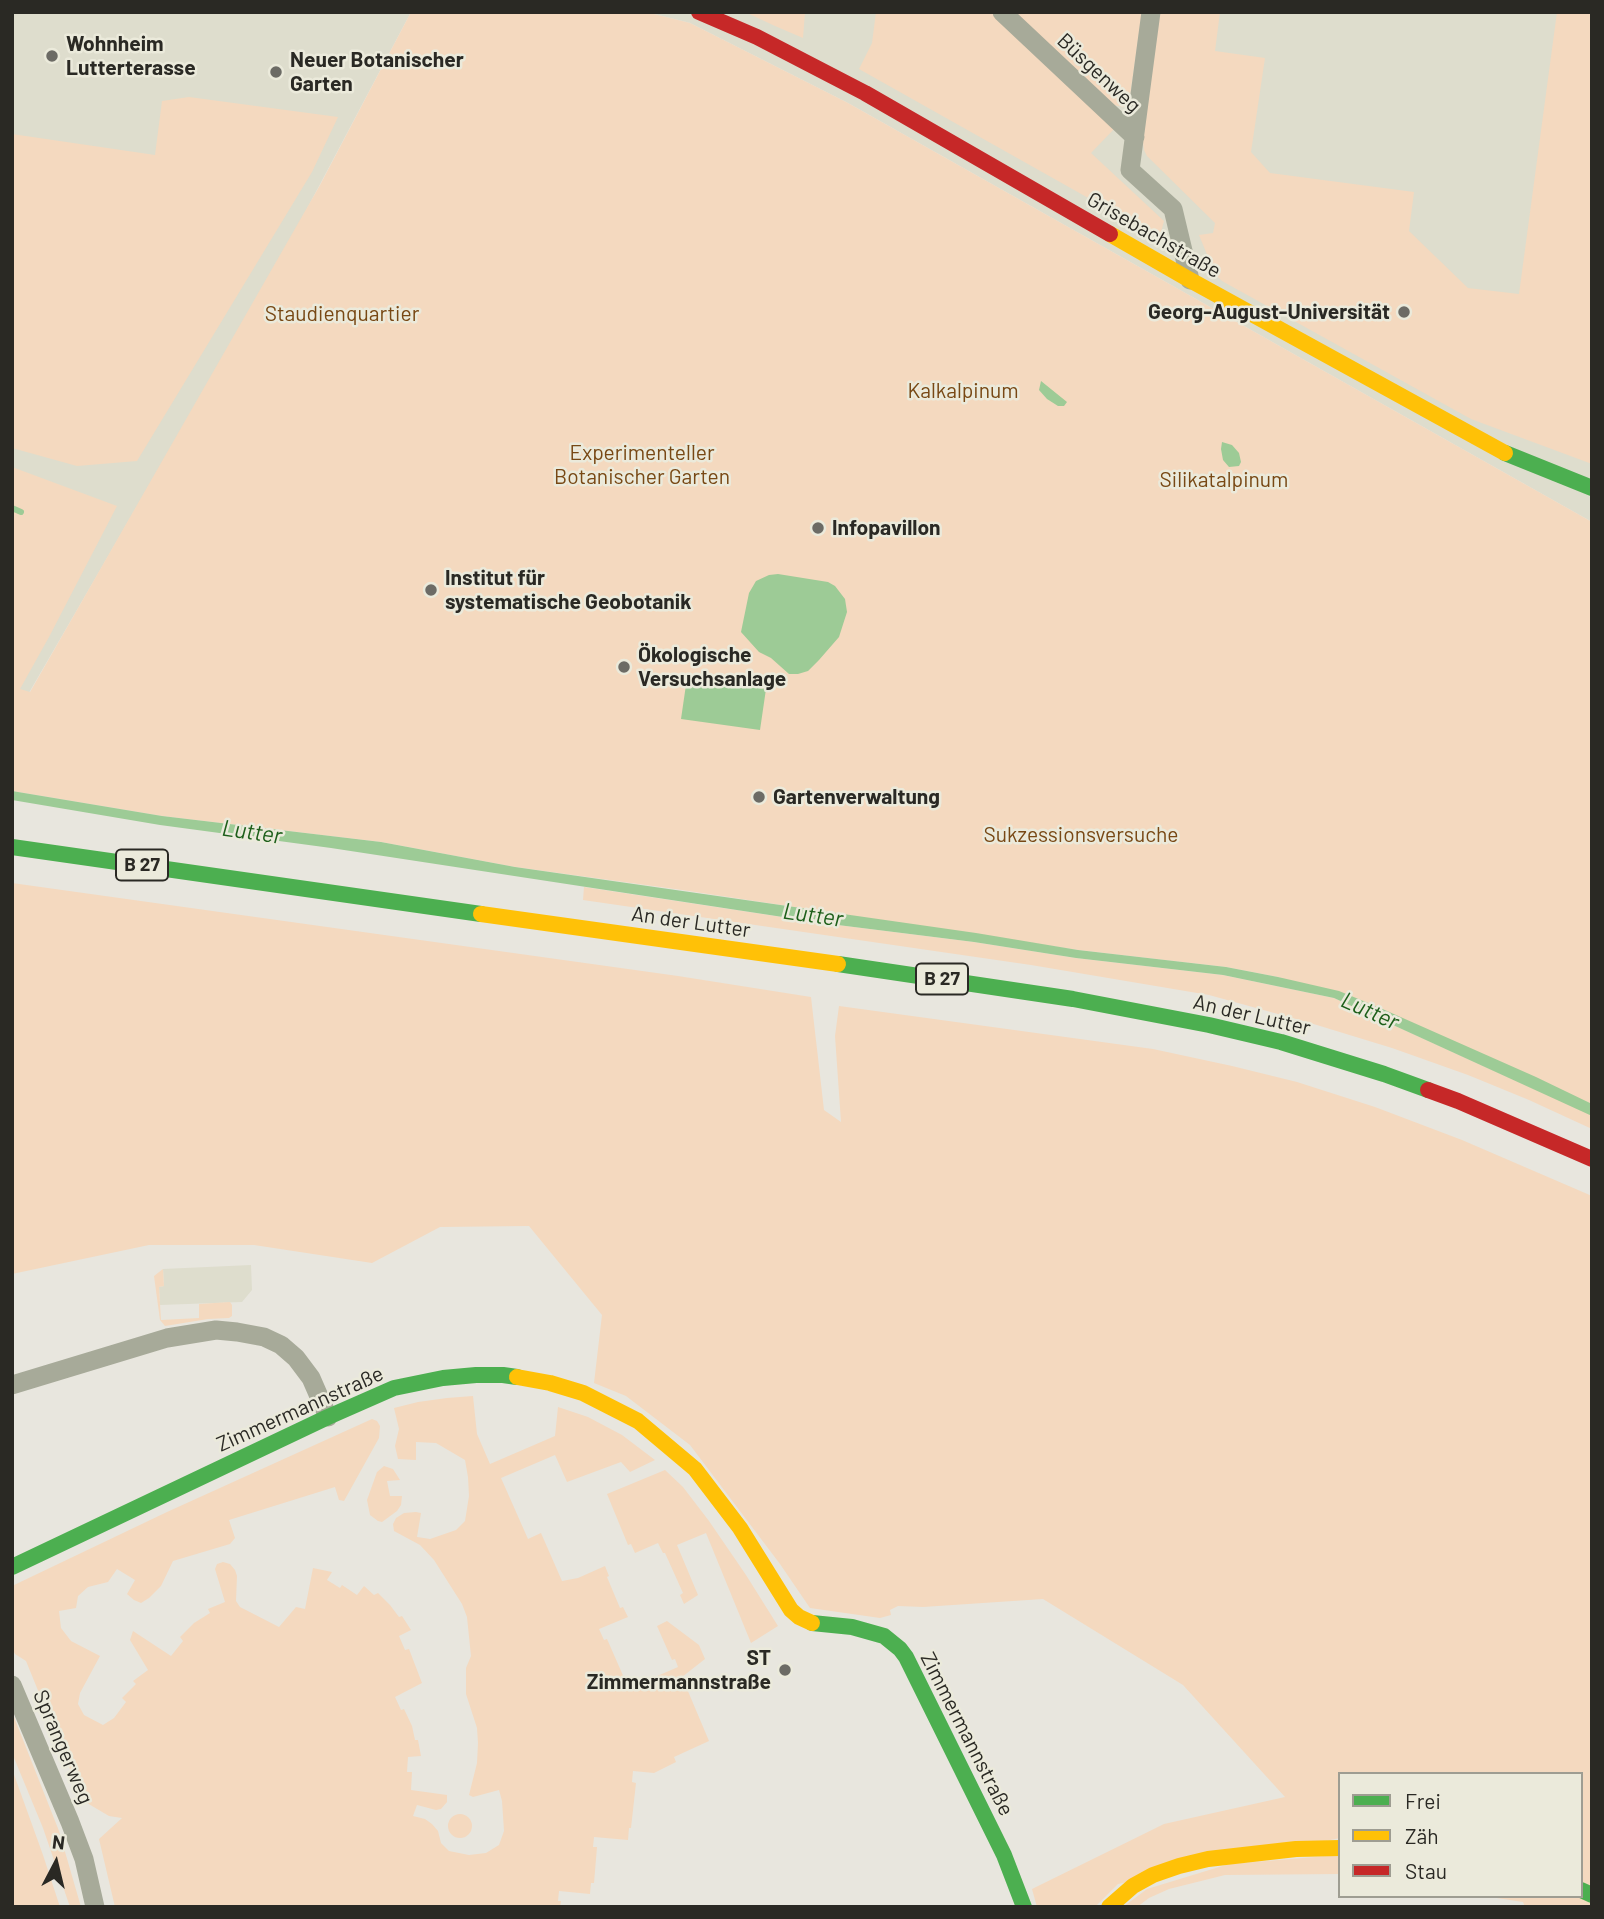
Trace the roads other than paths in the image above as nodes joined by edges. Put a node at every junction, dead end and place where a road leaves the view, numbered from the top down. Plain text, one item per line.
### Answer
1 (699, 12) edge
2 (1002, 12) edge
3 (1152, 12) edge
4 (1135, 137) junction
5 (1190, 280) junction
6 (1592, 487) edge
7 (12, 847) edge
8 (1592, 1159) edge
9 (12, 1385) edge
10 (328, 1416) junction
11 (12, 1567) edge
12 (12, 1685) edge
13 (1338, 1848) edge
14 (95, 1907) edge
15 (1024, 1907) edge
16 (1109, 1907) edge

1 - 5 street, Grisebachstraße
2 - 4 street, Büsgenweg
3 - 4 street, Büsgenweg
4 - 5 street, Büsgenweg
5 - 6 street, Grisebachstraße
7 - 8 street, An der Lutter / B 27
9 - 10 street
10 - 11 street, Zimmermannstraße
10 - 15 street, Zimmermannstraße
12 - 14 street, Sprangerweg
13 - 16 street

